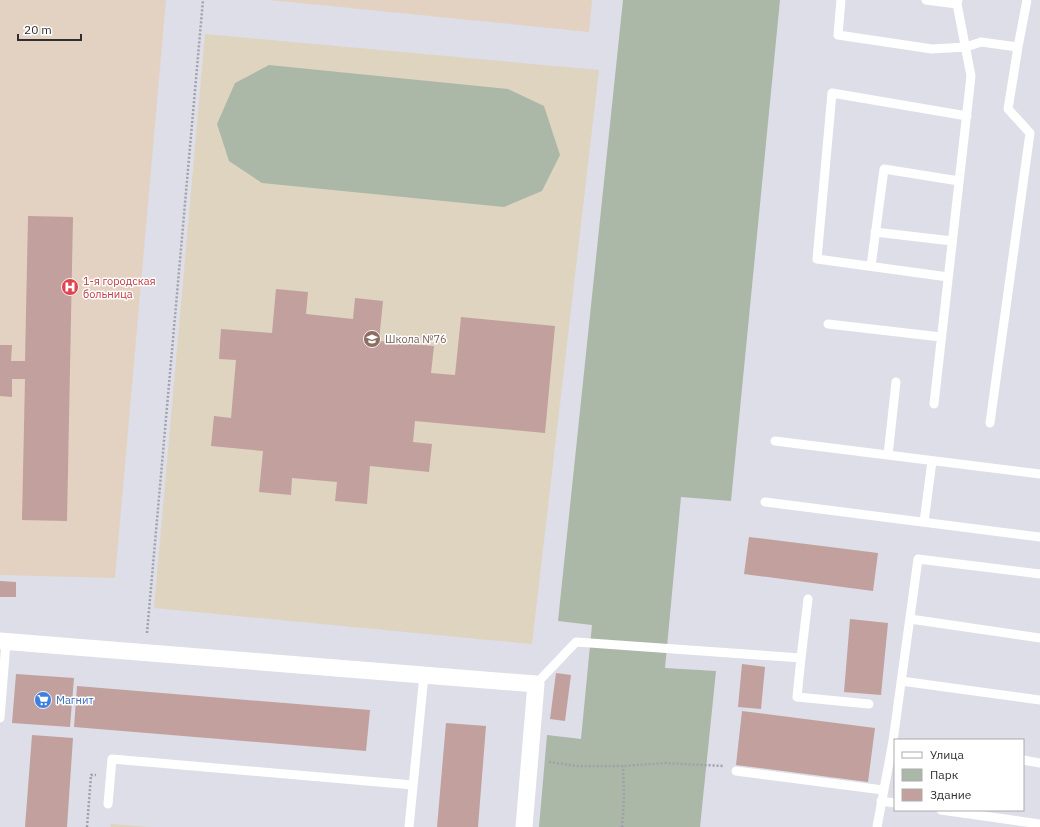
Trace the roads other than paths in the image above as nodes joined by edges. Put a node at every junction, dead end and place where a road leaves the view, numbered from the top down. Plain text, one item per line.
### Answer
1 (841, 0) edge
2 (926, 0) edge
3 (1027, 0) edge
4 (958, 2) edge
5 (966, 47) junction
6 (1018, 47) junction
7 (966, 116) junction
8 (959, 181) junction
9 (875, 232) junction
10 (952, 241) junction
11 (871, 266) junction
12 (948, 277) junction
13 (828, 324) dead end
14 (941, 337) junction
15 (896, 382) dead end
16 (934, 404) dead end
17 (990, 423) dead end
18 (775, 441) dead end
19 (888, 455) junction
20 (932, 461) junction
21 (1040, 474) edge
22 (765, 502) dead end
23 (924, 522) junction
24 (1040, 537) edge
25 (1040, 574) edge
26 (808, 599) dead end
27 (910, 619) junction
28 (1040, 638) edge
29 (3, 642) edge
30 (801, 658) junction
31 (424, 674) junction
32 (901, 681) junction
33 (536, 684) junction
34 (1, 687) edge
35 (1040, 700) edge
36 (868, 704) dead end
37 (0, 718) edge
38 (894, 739) edge
39 (894, 741) edge
40 (1024, 760) edge
41 (1040, 763) edge
42 (736, 771) dead end
43 (413, 785) junction
44 (883, 790) junction
45 (881, 801) junction
46 (894, 803) edge
47 (108, 804) dead end
48 (949, 811) edge
49 (1040, 824) edge
50 (409, 827) edge
51 (524, 827) edge
52 (877, 827) edge

1 - 5 lane
2 - 4 lane
3 - 6 lane
4 - 5 lane
5 - 6 lane
5 - 7 lane
6 - 17 lane
7 - 8 lane
7 - 11 lane
8 - 9 lane
8 - 10 lane
9 - 10 lane
9 - 11 lane
10 - 12 lane
11 - 12 lane
12 - 14 lane
13 - 14 lane
14 - 16 lane
15 - 19 lane
18 - 19 lane
19 - 20 lane
20 - 21 lane
20 - 23 lane
22 - 23 lane
23 - 24 lane
25 - 27 lane
26 - 30 lane
27 - 28 lane
27 - 32 lane
29 - 31 street
29 - 34 lane
30 - 33 lane
30 - 36 lane
31 - 33 street
31 - 43 lane
32 - 35 lane
32 - 38 lane
33 - 51 street
34 - 37 lane
39 - 44 lane
40 - 41 lane
42 - 44 lane
43 - 47 lane
43 - 50 lane
44 - 45 lane
45 - 46 lane
45 - 52 lane
48 - 49 lane

